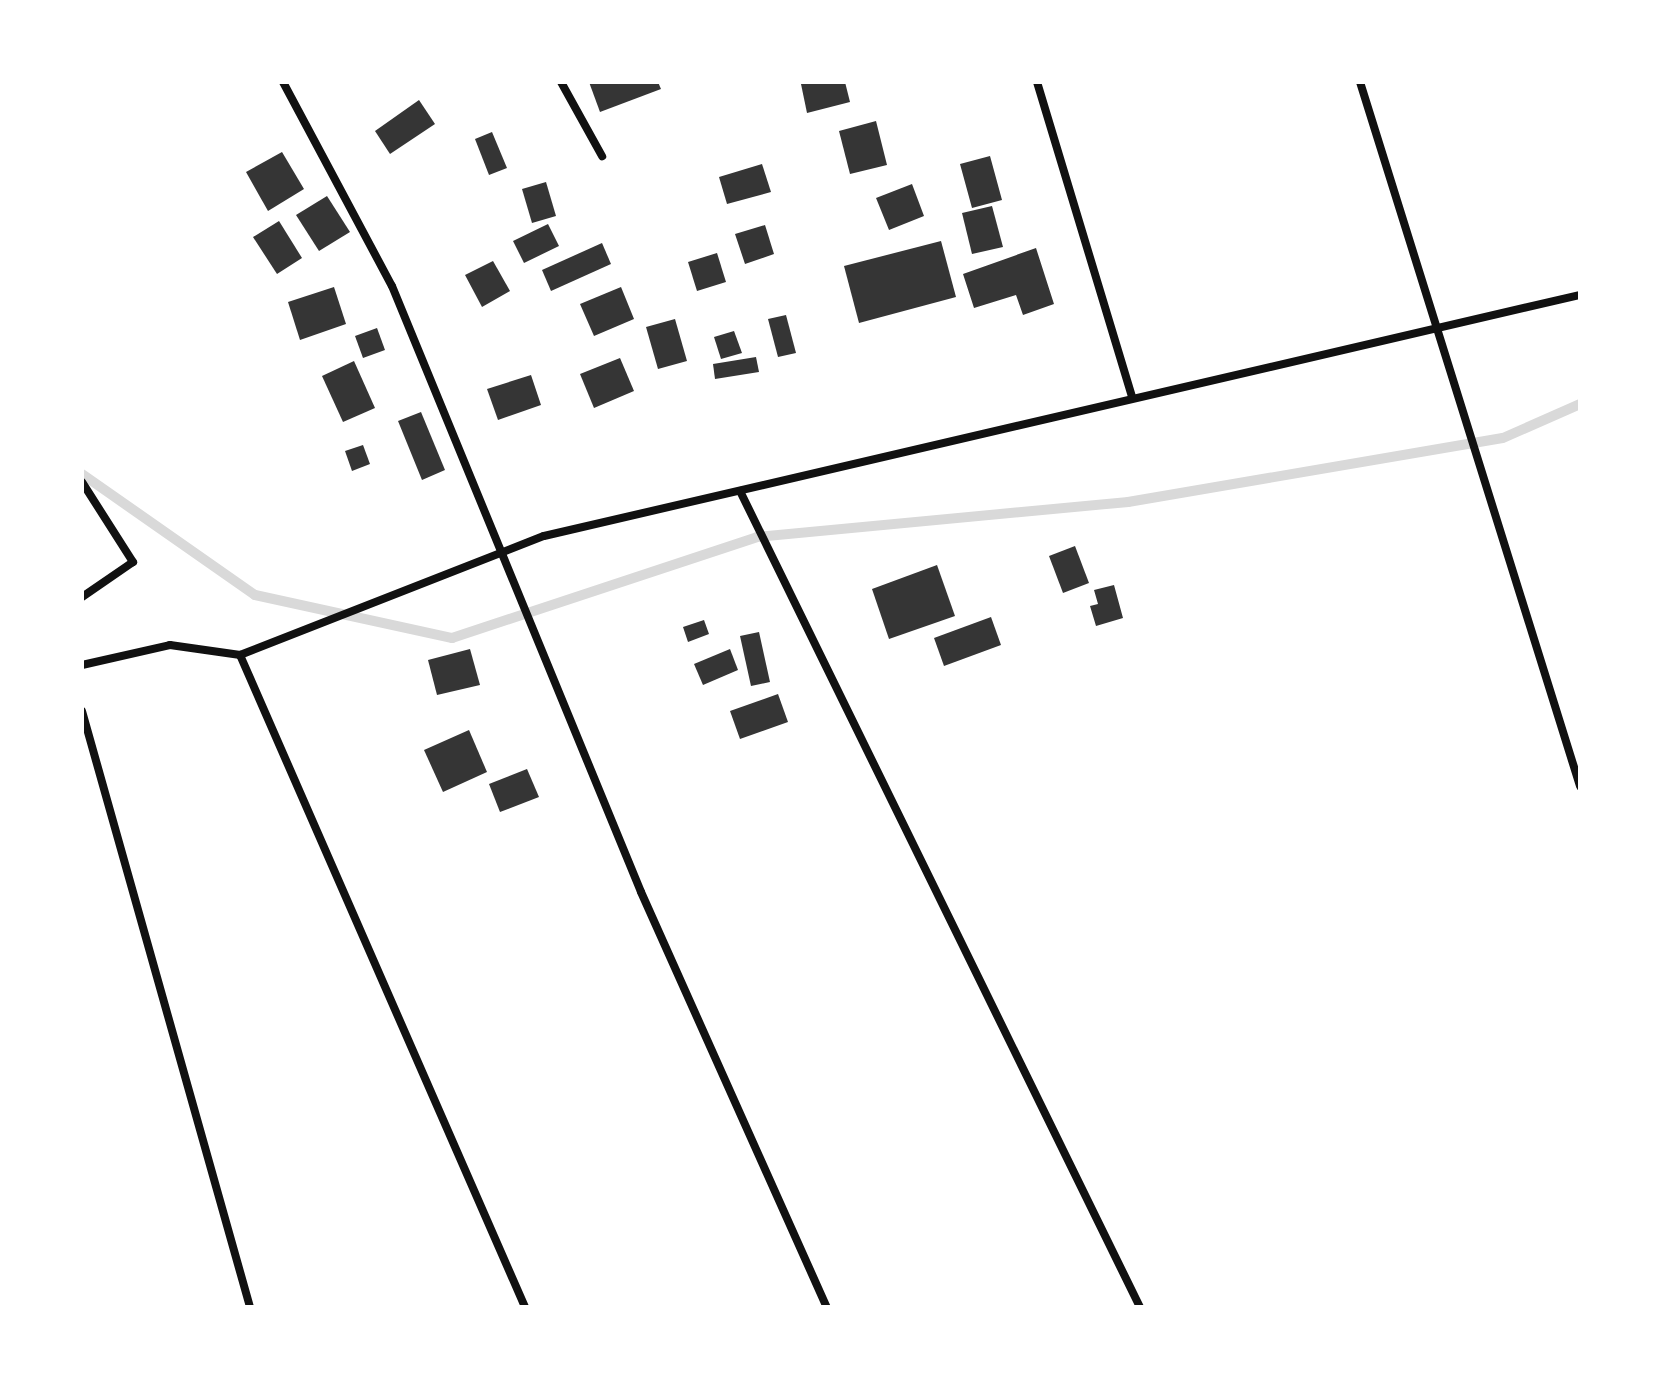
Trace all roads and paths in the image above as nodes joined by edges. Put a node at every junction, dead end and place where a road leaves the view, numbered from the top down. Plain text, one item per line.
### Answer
1 (283, 82) edge
2 (561, 82) edge
3 (1037, 82) edge
4 (1360, 82) edge
5 (602, 156) dead end
6 (1580, 295) edge
7 (1438, 331) junction
8 (1132, 396) junction
9 (82, 482) edge
10 (740, 491) junction
11 (503, 551) junction
12 (82, 597) edge
13 (240, 655) junction
14 (82, 665) edge
15 (82, 711) edge
16 (1580, 786) edge
17 (250, 1307) edge
18 (525, 1307) edge
19 (827, 1307) edge
20 (1140, 1307) edge

1 - 11 street
2 - 5 street
3 - 8 street
4 - 7 street
6 - 7 street
7 - 8 street
7 - 16 street
8 - 10 street
9 - 12 street
10 - 11 street
10 - 20 street
11 - 13 street
11 - 19 street
13 - 14 street
13 - 18 street
15 - 17 street

